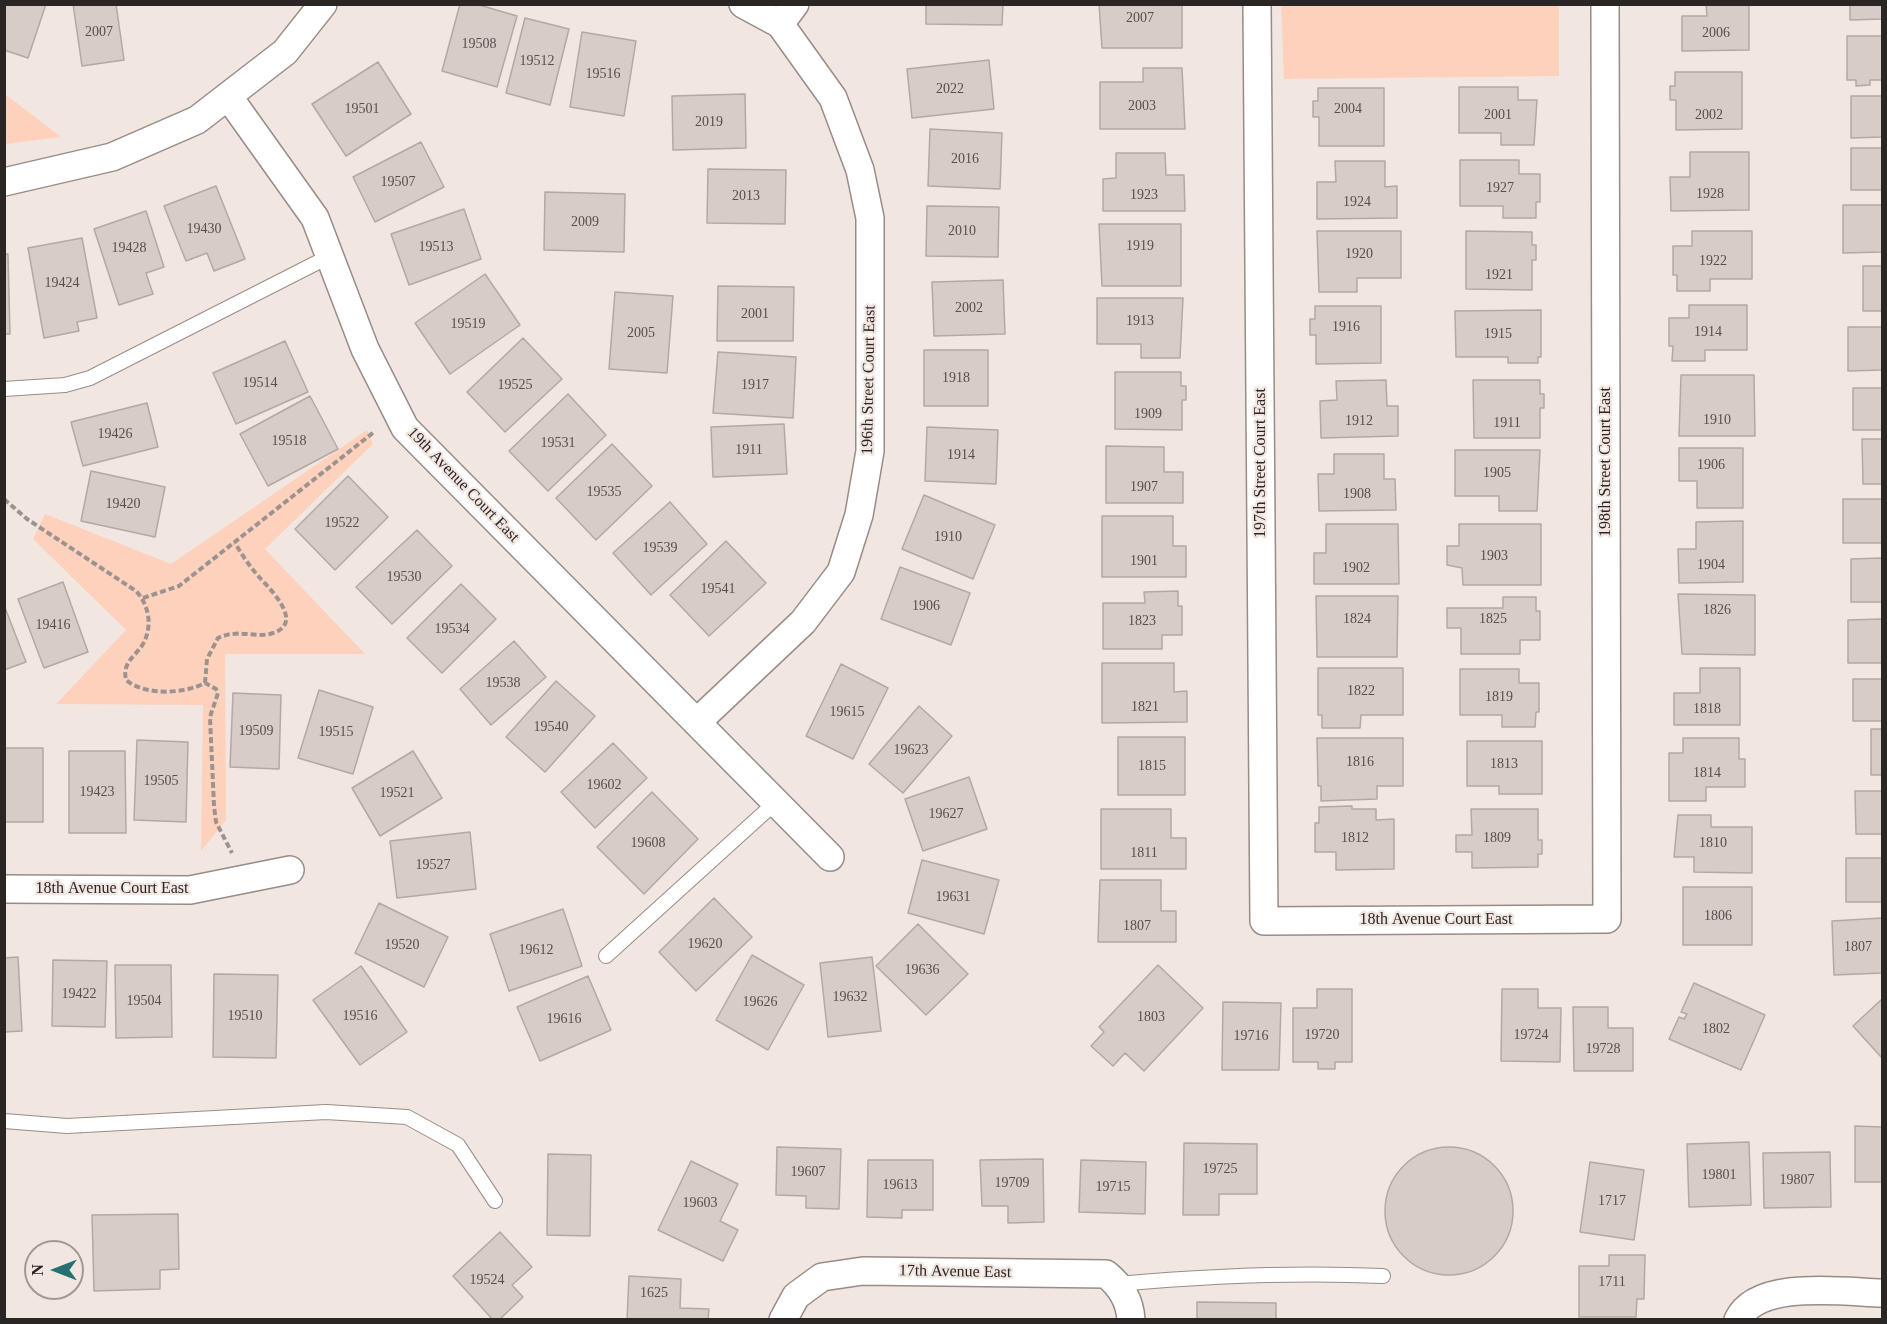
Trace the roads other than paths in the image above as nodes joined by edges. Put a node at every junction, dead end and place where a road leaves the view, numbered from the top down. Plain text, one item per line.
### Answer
1 (323, 4) edge
2 (743, 4) edge
3 (1257, 4) edge
4 (1605, 4) edge
5 (787, 14) edge
6 (228, 96) junction
7 (4, 182) edge
8 (330, 256) junction
9 (4, 389) edge
10 (698, 722) junction
11 (776, 802) junction
12 (830, 857) dead end
13 (290, 870) dead end
14 (4, 890) edge
15 (1607, 919) joint
16 (1264, 921) joint
17 (606, 956) dead end
18 (4, 1121) edge
19 (495, 1201) dead end
20 (1383, 1276) dead end
21 (1118, 1284) junction
22 (1882, 1293) edge
23 (783, 1320) edge
24 (1131, 1320) edge
25 (1738, 1320) edge

1 - 6 street
2 - 5 street
3 - 16 street, 197th Street Court East
4 - 15 street, 198th Street Court East
5 - 10 street, 196th Street Court East
6 - 7 street
6 - 8 street, 19th Avenue Court East
8 - 9 lane
8 - 10 street, 19th Avenue Court East
10 - 11 street, 19th Avenue Court East
11 - 12 street, 19th Avenue Court East
11 - 17 lane
13 - 14 street, 18th Avenue Court East
15 - 16 street, 18th Avenue Court East
18 - 19 lane
20 - 21 lane
21 - 23 street, 17th Avenue East
21 - 24 street
22 - 25 street

